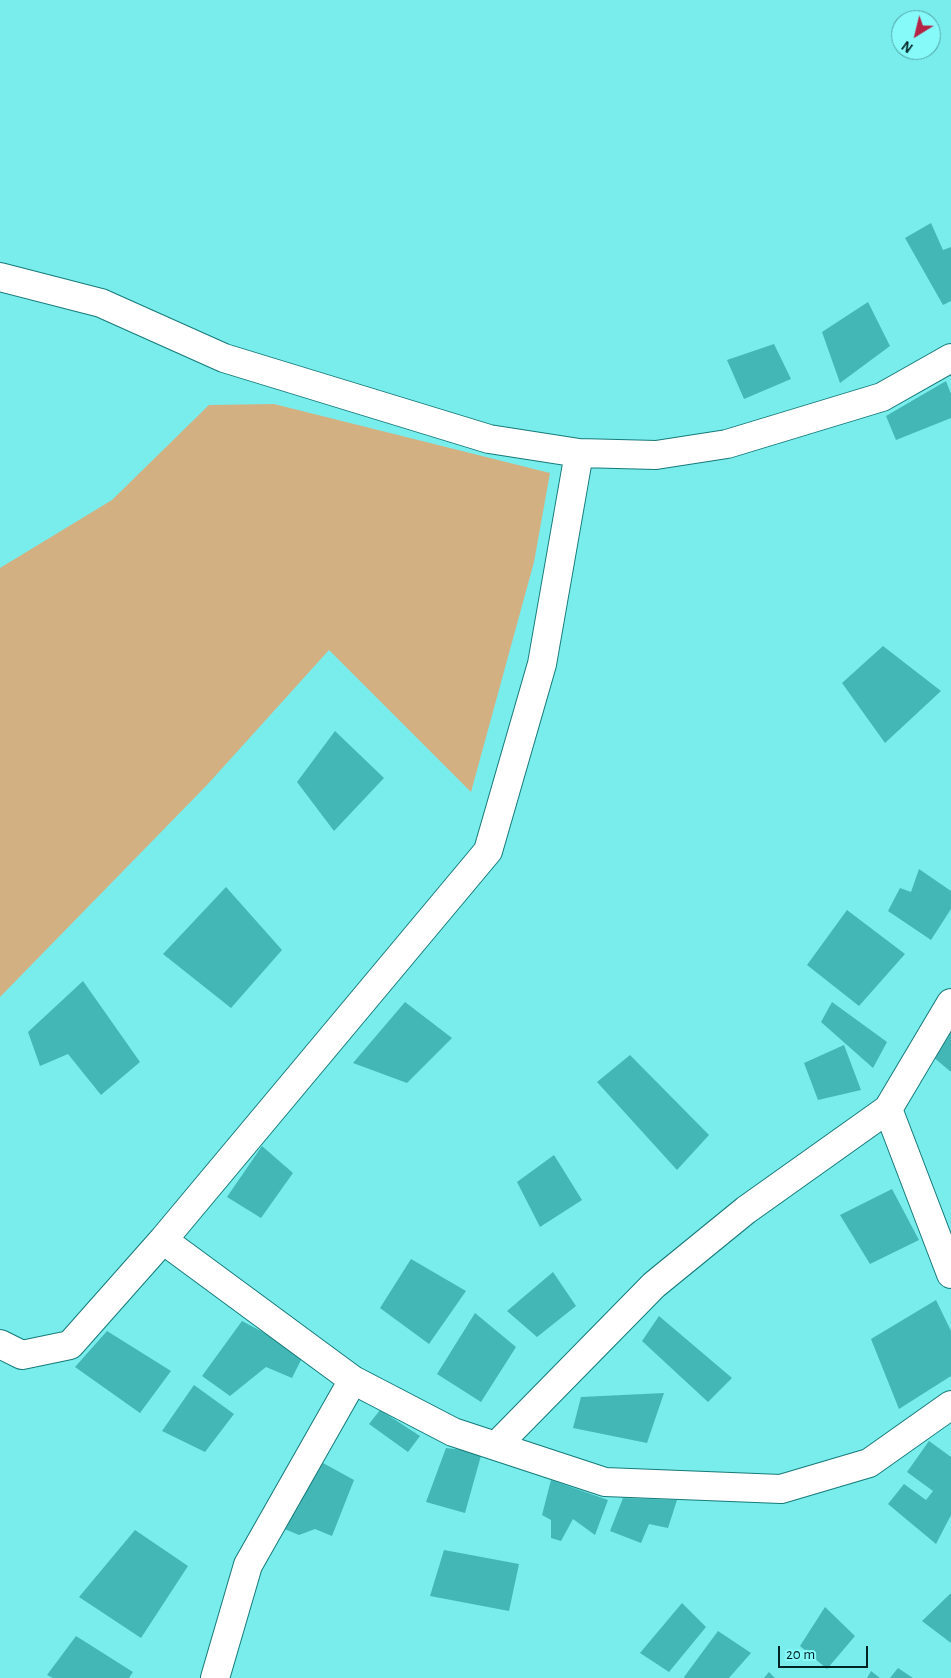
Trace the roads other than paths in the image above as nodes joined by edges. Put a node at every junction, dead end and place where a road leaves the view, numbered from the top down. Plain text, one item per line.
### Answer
1 (0, 277) edge
2 (951, 358) edge
3 (579, 453) junction
4 (951, 1003) edge
5 (888, 1109) junction
6 (163, 1240) junction
7 (951, 1274) edge
8 (0, 1344) edge
9 (353, 1380) junction
10 (951, 1404) edge
11 (496, 1446) junction
12 (215, 1678) edge

1 - 3 street
2 - 3 street
3 - 6 street
4 - 5 street
5 - 7 street
5 - 11 street
6 - 8 street
6 - 9 street
9 - 11 street
9 - 12 street
10 - 11 street

